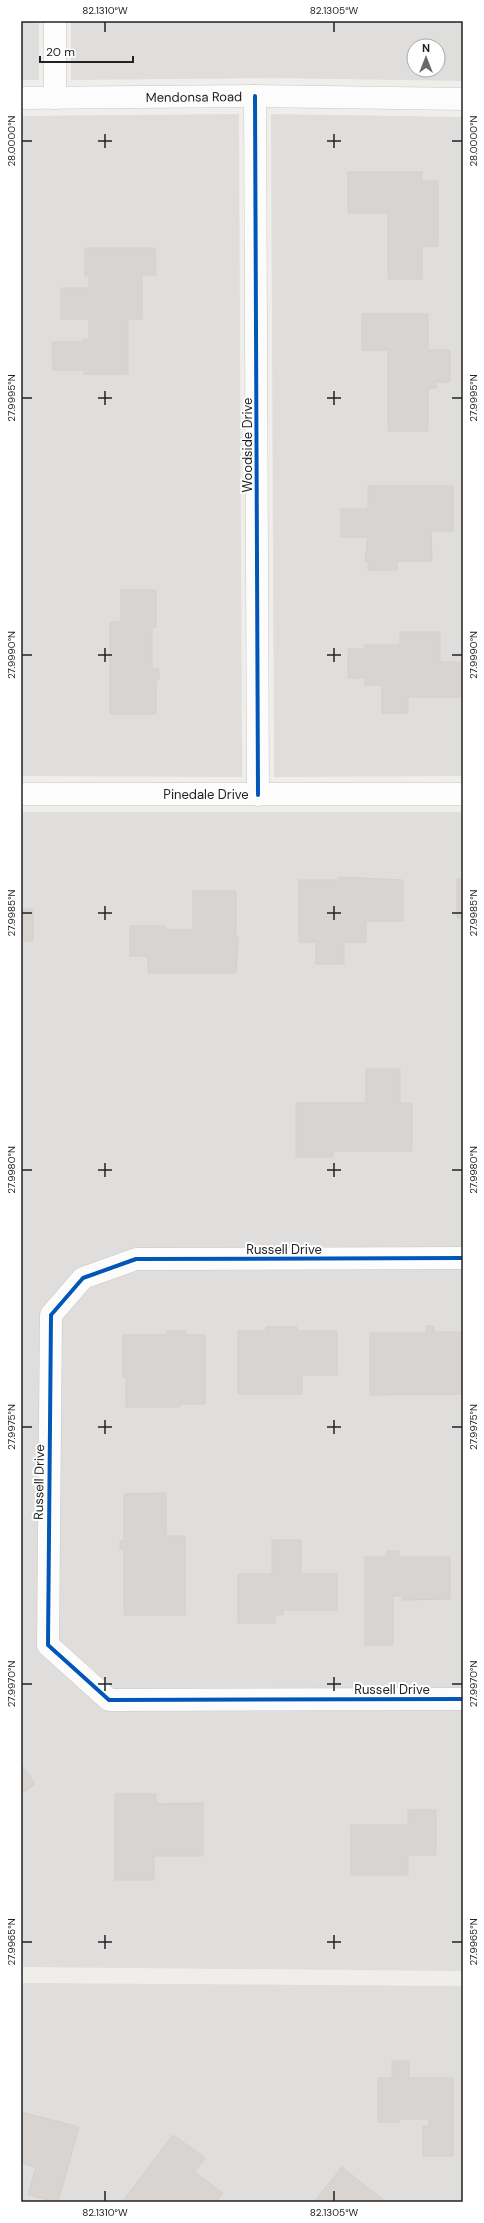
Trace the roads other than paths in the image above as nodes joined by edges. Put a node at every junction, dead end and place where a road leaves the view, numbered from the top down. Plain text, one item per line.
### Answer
1 (55, 21) edge
2 (255, 96) junction
3 (21, 98) edge
4 (55, 98) junction
5 (463, 99) edge
6 (21, 794) edge
7 (463, 794) edge
8 (258, 795) junction
9 (463, 1258) edge
10 (463, 1699) edge

1 - 4 street
2 - 4 street, Mendonsa Road
2 - 5 street, Mendonsa Road
2 - 8 street, Woodside Drive
3 - 4 street, Mendonsa Road
6 - 8 street, Pinedale Drive
7 - 8 street, Pinedale Drive
9 - 10 street, Russell Drive

